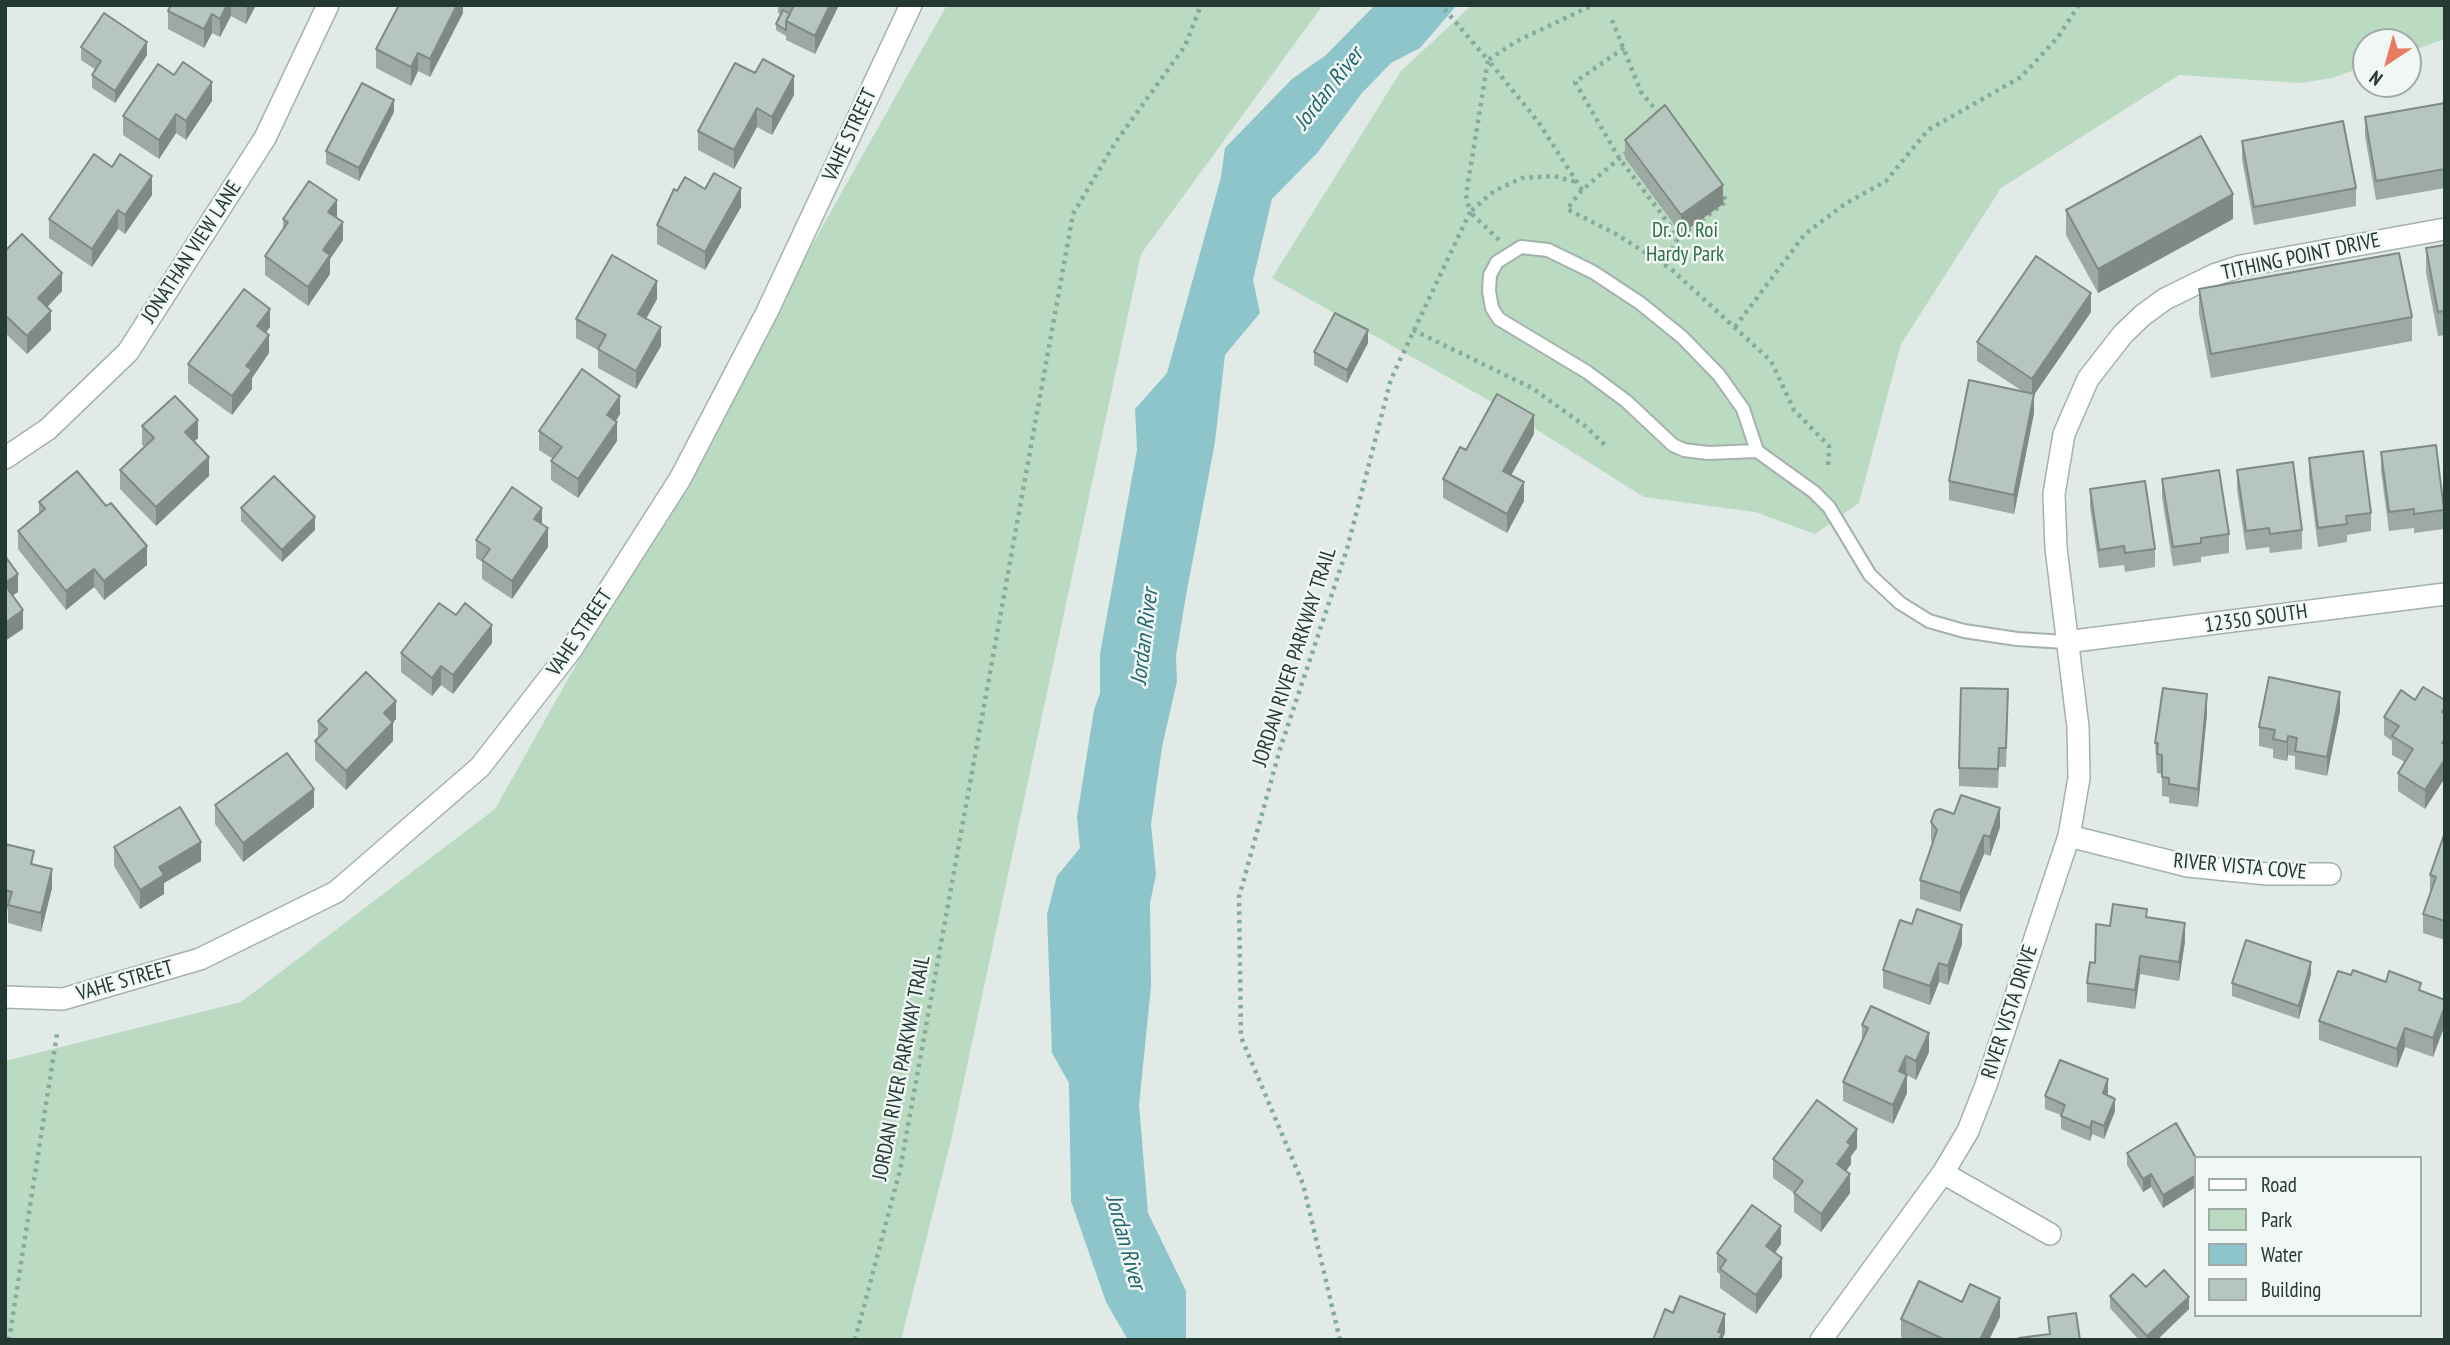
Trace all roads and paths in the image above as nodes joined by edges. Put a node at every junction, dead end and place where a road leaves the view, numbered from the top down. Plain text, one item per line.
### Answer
1 (328, 5) edge
2 (911, 5) edge
3 (1200, 5) edge
4 (1441, 5) edge
5 (1593, 5) edge
6 (2079, 5) edge
7 (1612, 20) dead end
8 (1624, 48) junction
9 (1488, 60) junction
10 (1664, 121) edge
11 (1637, 143) edge
12 (1619, 158) junction
13 (1577, 182) junction
14 (1582, 190) junction
15 (1719, 191) edge
16 (1470, 212) junction
17 (2445, 229) edge
18 (1679, 237) junction
19 (1507, 253) junction
20 (1663, 264) junction
21 (1735, 327) junction
22 (1413, 330) junction
23 (1608, 448) dead end
24 (1757, 451) junction
25 (5, 458) edge
26 (1828, 470) dead end
27 (2445, 594) edge
28 (2066, 642) junction
29 (2069, 836) junction
30 (2330, 874) dead end
31 (5, 997) edge
32 (57, 1034) dead end
33 (1943, 1173) junction
34 (2050, 1234) dead end
35 (9, 1340) edge
36 (856, 1340) edge
37 (1339, 1340) edge
38 (1821, 1340) edge

1 - 25 street, JONATHAN VIEW LANE
2 - 31 street, VAHE STREET
3 - 36 path, JORDAN RIVER PARKWAY TRAIL
4 - 9 path
5 - 9 path
6 - 21 path
7 - 8 path
8 - 10 path
8 - 12 path
9 - 13 path
9 - 16 path, JORDAN RIVER PARKWAY TRAIL
11 - 12 path
12 - 14 path
12 - 18 path
13 - 14 path
13 - 16 path
14 - 20 path
15 - 18 path
16 - 19 path
16 - 22 path, JORDAN RIVER PARKWAY TRAIL
17 - 28 street, TITHING POINT DRIVE
18 - 20 path
19 - 24 lane
19 - 24 lane
20 - 21 path
21 - 26 path
22 - 23 path
22 - 37 path, JORDAN RIVER PARKWAY TRAIL
24 - 28 lane
27 - 28 street, 12350 SOUTH
28 - 29 street, RIVER VISTA DRIVE
29 - 30 street, RIVER VISTA COVE
29 - 33 street, RIVER VISTA DRIVE
32 - 35 path
33 - 34 street
33 - 38 street, RIVER VISTA DRIVE

